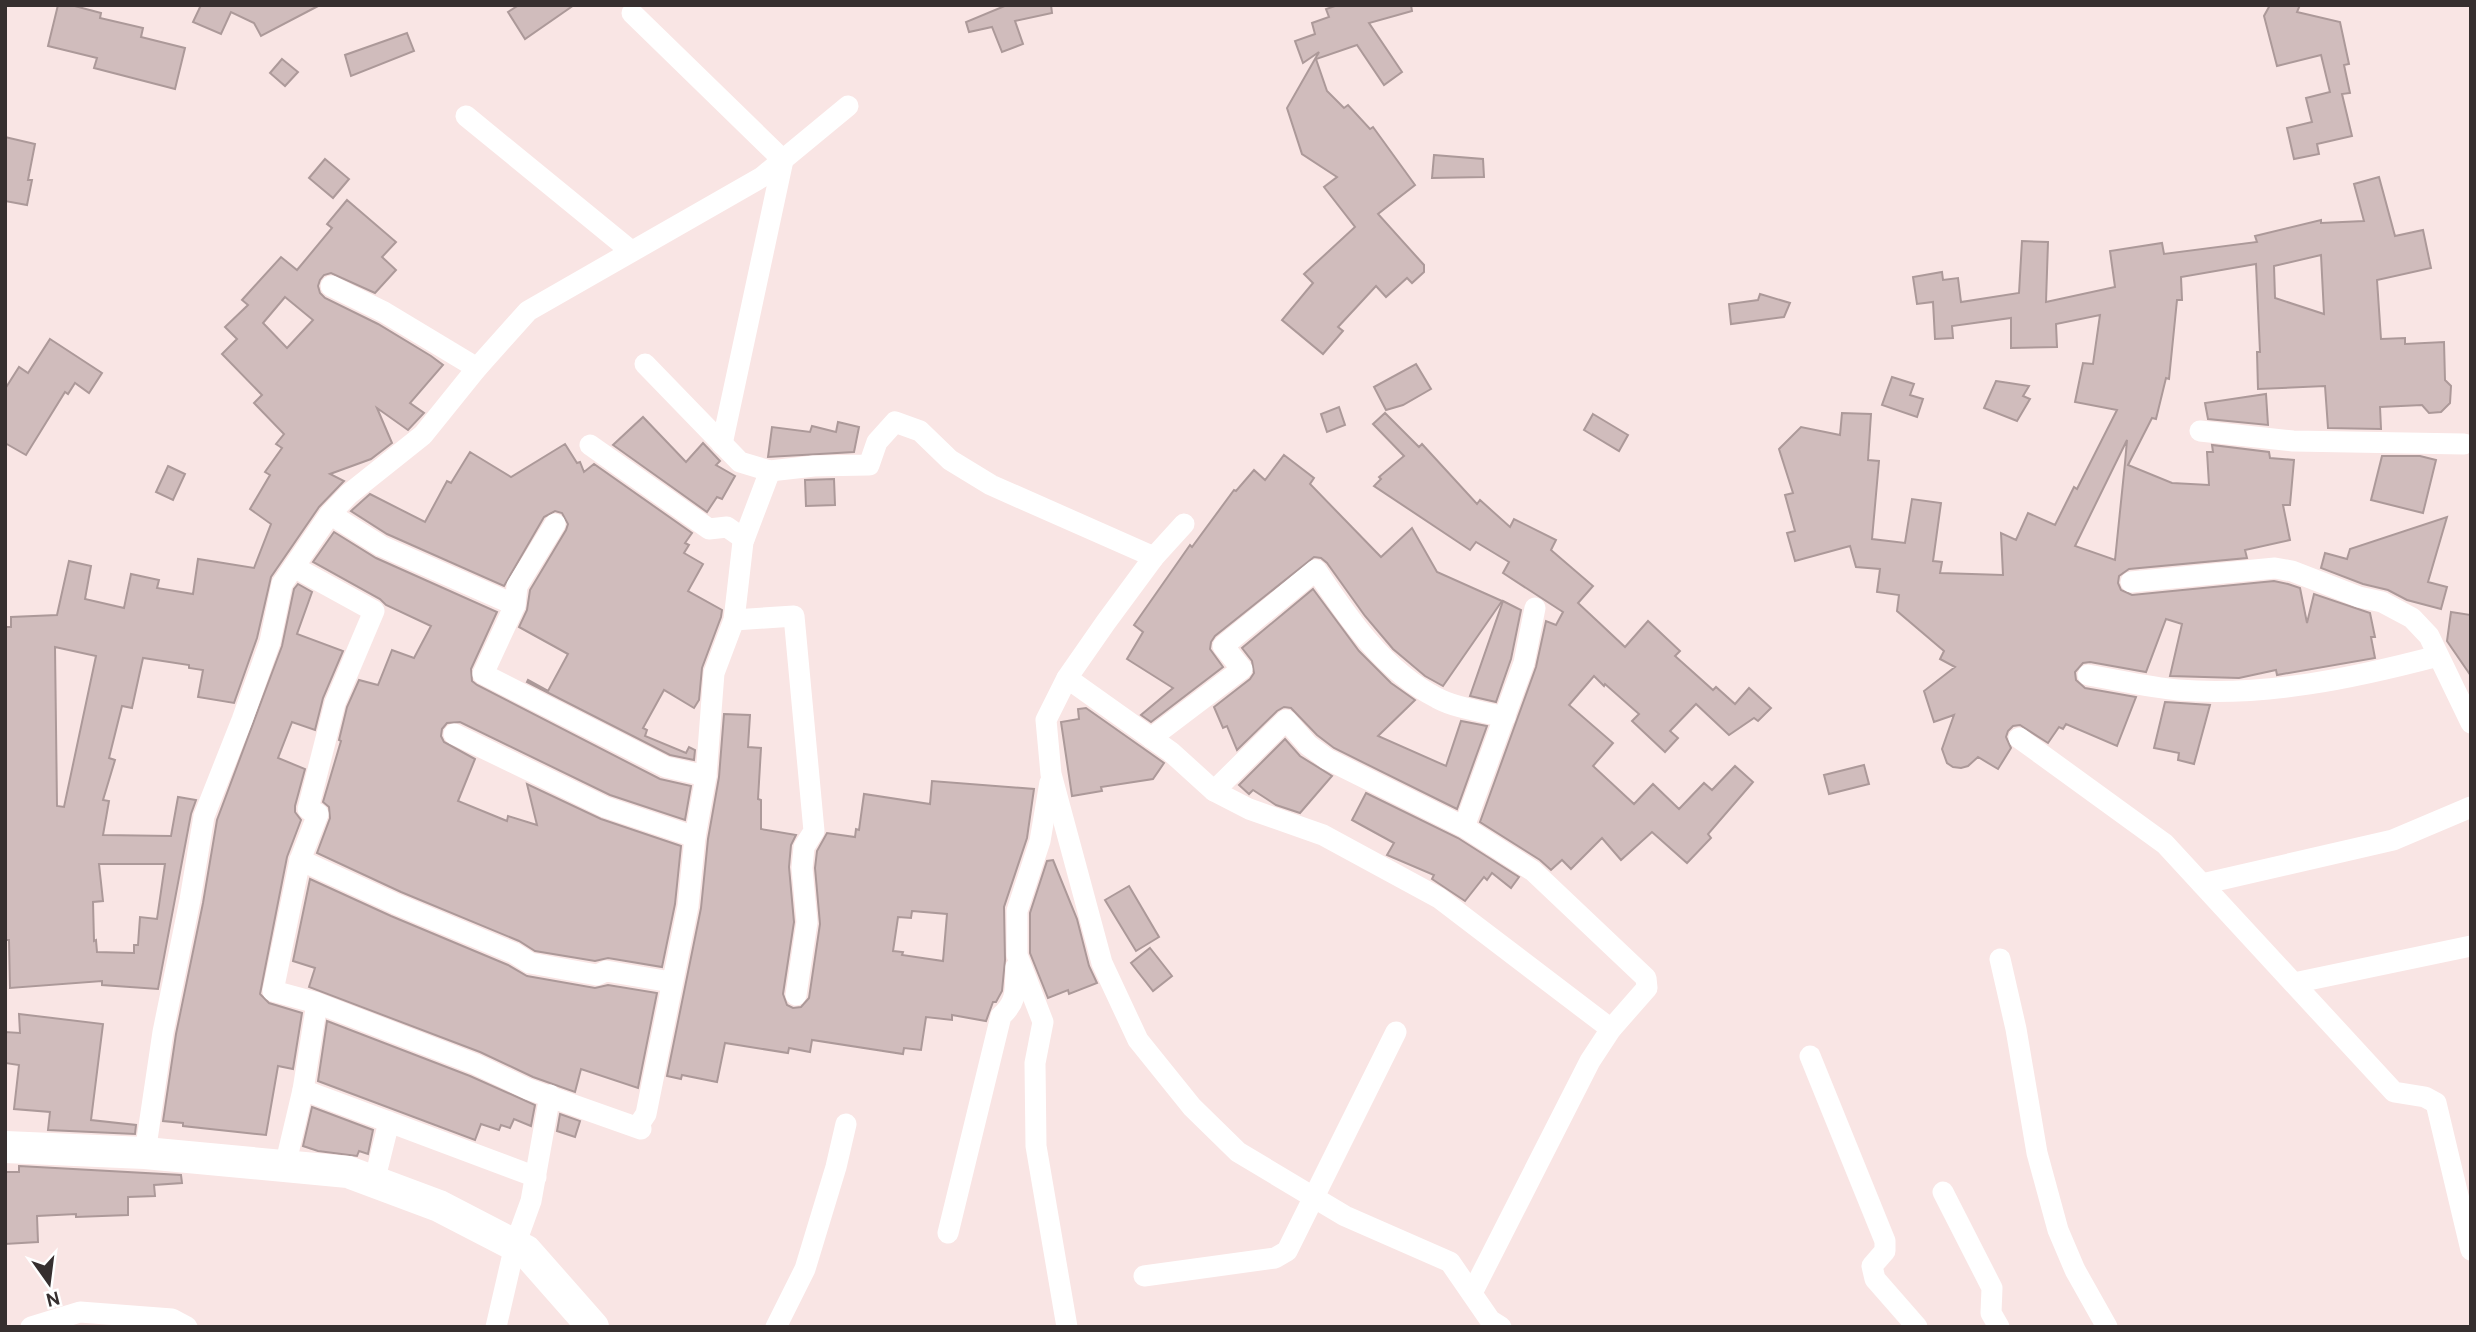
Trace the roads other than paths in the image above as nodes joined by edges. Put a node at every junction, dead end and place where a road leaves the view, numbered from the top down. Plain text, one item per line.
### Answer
1 (632, 13) dead end
2 (848, 106) dead end
3 (466, 116) dead end
4 (783, 160) junction
5 (631, 251) junction
6 (331, 286) dead end
7 (645, 364) dead end
8 (477, 368) junction
9 (2200, 430) dead end
10 (722, 444) junction
11 (2464, 444) dead end
12 (590, 445) dead end
13 (770, 471) junction
14 (330, 514) junction
15 (555, 524) dead end
16 (1184, 524) dead end
17 (744, 539) junction
18 (1154, 557) junction
19 (294, 567) junction
20 (2131, 582) dead end
21 (515, 605) junction
22 (1535, 608) dead end
23 (734, 620) junction
24 (2438, 656) junction
25 (2088, 675) dead end
26 (1067, 678) junction
27 (1505, 717) junction
28 (2471, 723) edge
29 (454, 734) dead end
30 (1151, 738) junction
31 (2019, 738) dead end
32 (1051, 774) junction
33 (706, 776) junction
34 (1214, 791) junction
35 (2471, 807) edge
36 (1464, 827) junction
37 (695, 837) junction
38 (300, 860) junction
39 (2202, 884) junction
40 (2471, 946) edge
41 (1017, 955) junction
42 (2000, 959) dead end
43 (671, 982) junction
44 (2294, 983) junction
45 (796, 995) dead end
46 (317, 1003) junction
47 (1611, 1029) junction
48 (1396, 1032) dead end
49 (1810, 1056) dead end
50 (303, 1090) junction
51 (550, 1095) junction
52 (389, 1122) junction
53 (846, 1124) dead end
54 (5, 1147) edge
55 (145, 1153) junction
56 (285, 1166) junction
57 (536, 1177) junction
58 (374, 1182) junction
59 (1943, 1192) dead end
60 (1313, 1196) junction
61 (948, 1233) dead end
62 (515, 1245) junction
63 (2471, 1250) edge
64 (1144, 1276) dead end
65 (1472, 1293) junction
66 (1493, 1325) edge
67 (31, 1327) edge
68 (187, 1327) edge
69 (496, 1327) edge
70 (593, 1327) edge
71 (776, 1327) edge
72 (1067, 1327) edge
73 (1917, 1327) edge
74 (1999, 1327) edge
75 (2107, 1327) edge

1 - 4 street
2 - 4 street
3 - 5 street
4 - 5 street
4 - 10 street
5 - 8 street
6 - 8 street
7 - 10 street
8 - 14 street
9 - 11 street
10 - 13 street
12 - 17 street
13 - 17 street
13 - 18 street
14 - 19 street
14 - 21 street
15 - 21 street
16 - 18 street
17 - 23 street
18 - 26 street
19 - 38 street
19 - 55 street
20 - 24 street
21 - 33 street
22 - 27 street
23 - 33 street
23 - 45 street
24 - 25 street
24 - 28 street
26 - 30 street
26 - 32 street
27 - 30 street
27 - 36 street
29 - 37 street
30 - 34 street
31 - 39 street
32 - 41 street
32 - 60 street
33 - 37 street
34 - 36 street
34 - 47 street
35 - 39 street
36 - 47 street
37 - 43 street
38 - 43 street
38 - 46 street
39 - 44 street
40 - 44 street
41 - 61 street
41 - 72 street
42 - 75 street
43 - 51 street
44 - 63 street
46 - 50 street
46 - 51 street
47 - 65 street
48 - 60 street
49 - 73 street
50 - 52 street
50 - 56 street
51 - 57 street
52 - 57 street
52 - 58 street
53 - 71 street
54 - 55 street
55 - 56 street
56 - 58 street
57 - 62 street
58 - 62 street
59 - 74 street
60 - 64 street
60 - 65 street
62 - 69 street
62 - 70 street
65 - 66 street
67 - 68 street

